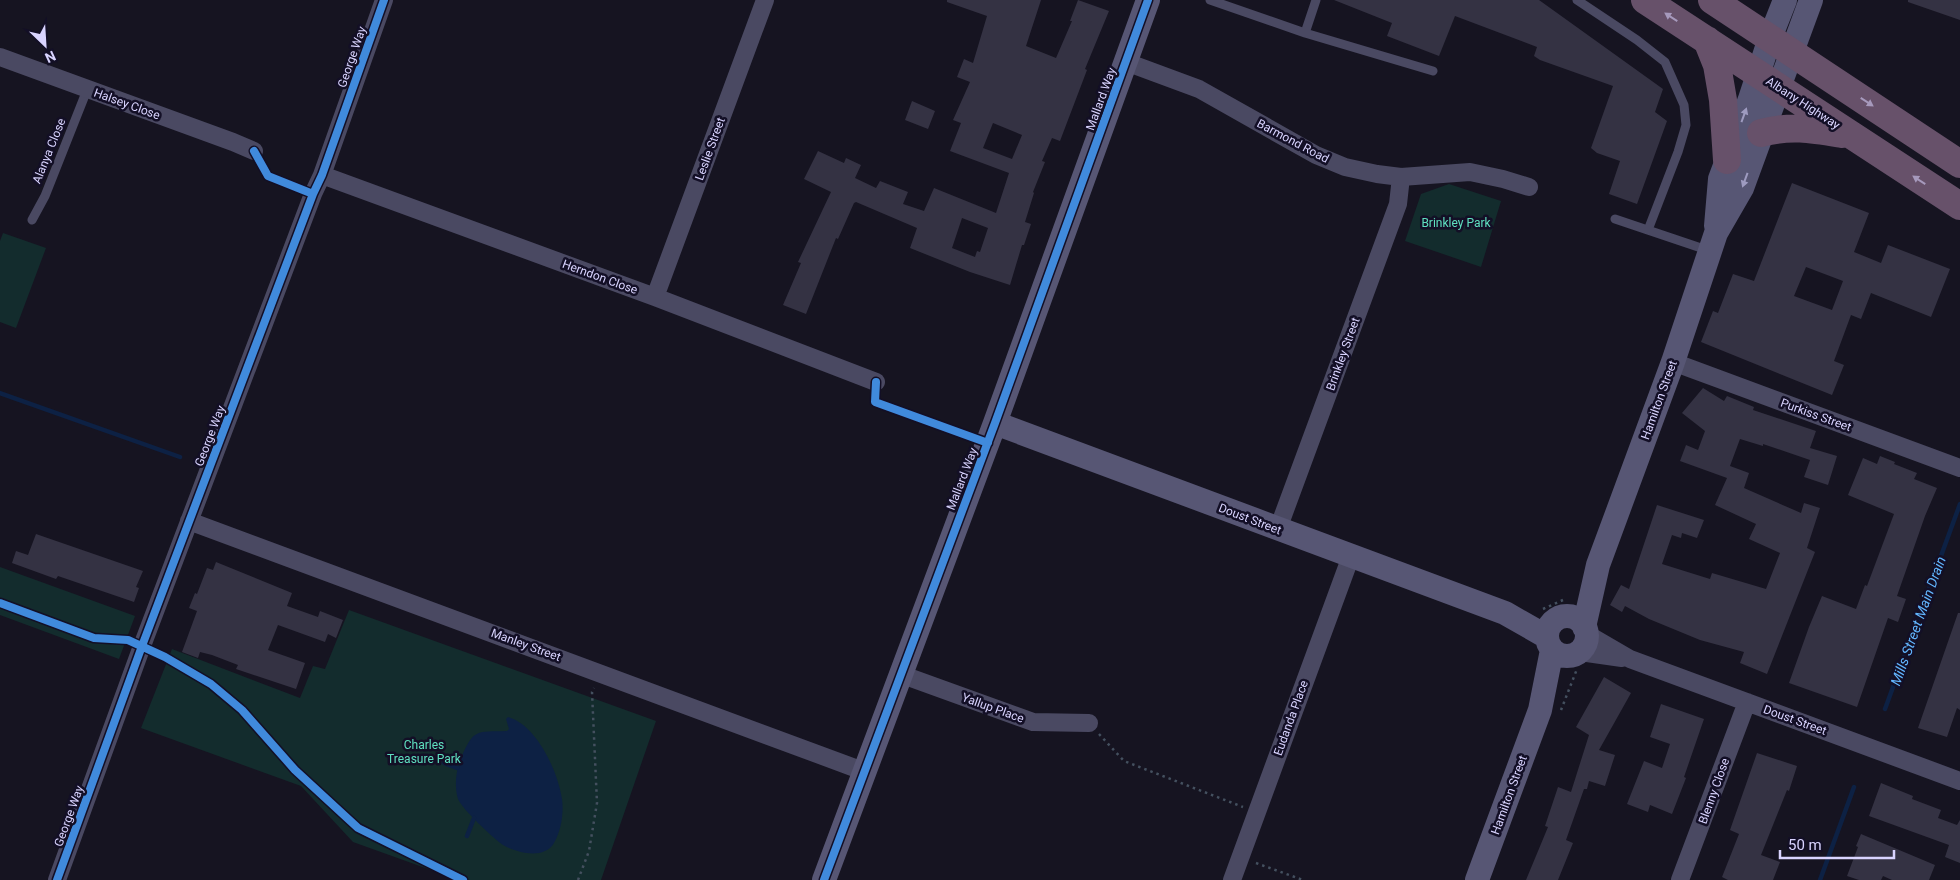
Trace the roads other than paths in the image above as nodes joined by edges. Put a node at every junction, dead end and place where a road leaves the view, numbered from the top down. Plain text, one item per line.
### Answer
1 (384, 0) edge
2 (765, 0) edge
3 (1148, 0) edge
4 (1210, 0) edge
5 (1316, 0) edge
6 (1577, 0) edge
7 (1645, 0) edge
8 (1712, 0) edge
9 (1785, 0) edge
10 (1811, 0) edge
11 (1305, 33) junction
12 (1770, 38) junction
13 (1707, 40) junction
14 (1792, 53) junction
15 (0, 57) edge
16 (1126, 62) junction
17 (1433, 71) dead end
18 (1768, 81) junction
19 (87, 90) junction
20 (1761, 134) junction
21 (1854, 136) junction
22 (254, 152) dead end
23 (1727, 160) junction
24 (1960, 164) edge
25 (322, 176) junction
26 (1401, 176) junction
27 (1529, 187) dead end
28 (1960, 206) edge
29 (1615, 219) dead end
30 (32, 220) dead end
31 (1648, 230) junction
32 (1713, 242) junction
33 (655, 298) junction
34 (1673, 362) junction
35 (876, 382) dead end
36 (995, 424) junction
37 (1960, 468) edge
38 (189, 521) junction
39 (1278, 529) junction
40 (1351, 556) junction
41 (1565, 630) junction
42 (900, 674) junction
43 (1747, 702) junction
44 (1089, 723) road end
45 (863, 771) junction
46 (1960, 781) edge
47 (57, 880) edge
48 (824, 880) edge
49 (1232, 880) edge
50 (1477, 880) edge
51 (1680, 880) edge

1 - 25 street, George Way
2 - 33 street, Leslie Street
3 - 16 street, Mallard Way
4 - 11 lane
5 - 11 lane
6 - 31 lane
13 -> 7 highway, Albany Highway
8 - 12 highway
9 - 12 street, Hamilton Street
10 - 14 street, Hamilton Street
11 - 17 lane
12 - 14 highway
12 - 18 street, Hamilton Street
13 - 18 highway, Albany Highway
13 - 23 highway
14 - 18 street, Hamilton Street
14 -> 24 highway
15 - 19 street, Halsey Close
16 - 26 street, Barmond Road
16 - 36 street, Mallard Way
18 - 20 street, Hamilton Street
18 - 21 highway, Albany Highway
23 -> 18 street, Hamilton Street
19 - 22 street, Halsey Close
19 - 30 lane, Alanya Close
20 - 21 highway
20 -> 32 street, Hamilton Street
28 -> 21 highway, Albany Highway
23 - 32 street, Hamilton Street
25 - 33 street, Herndon Close
25 - 38 street, George Way
26 - 27 street, Barmond Road
26 - 39 street, Brinkley Street
29 - 31 lane
31 - 32 lane
32 - 34 street, Hamilton Street
33 - 35 street, Herndon Close
34 - 37 street, Purkiss Street
34 - 41 street, Hamilton Street
36 - 39 street, Doust Street
36 - 42 street, Mallard Way
38 - 45 street, Manley Street
38 - 47 street, George Way
39 - 40 street, Doust Street
40 - 41 street, Doust Street
40 - 49 street, Eudanda Place
41 - 43 street, Doust Street
41 - 50 street, Hamilton Street
42 - 44 street, Yallup Place
42 - 45 street, Mallard Way
43 - 46 street, Doust Street
43 - 51 street, Blenny Close
45 - 48 street, Mallard Way

